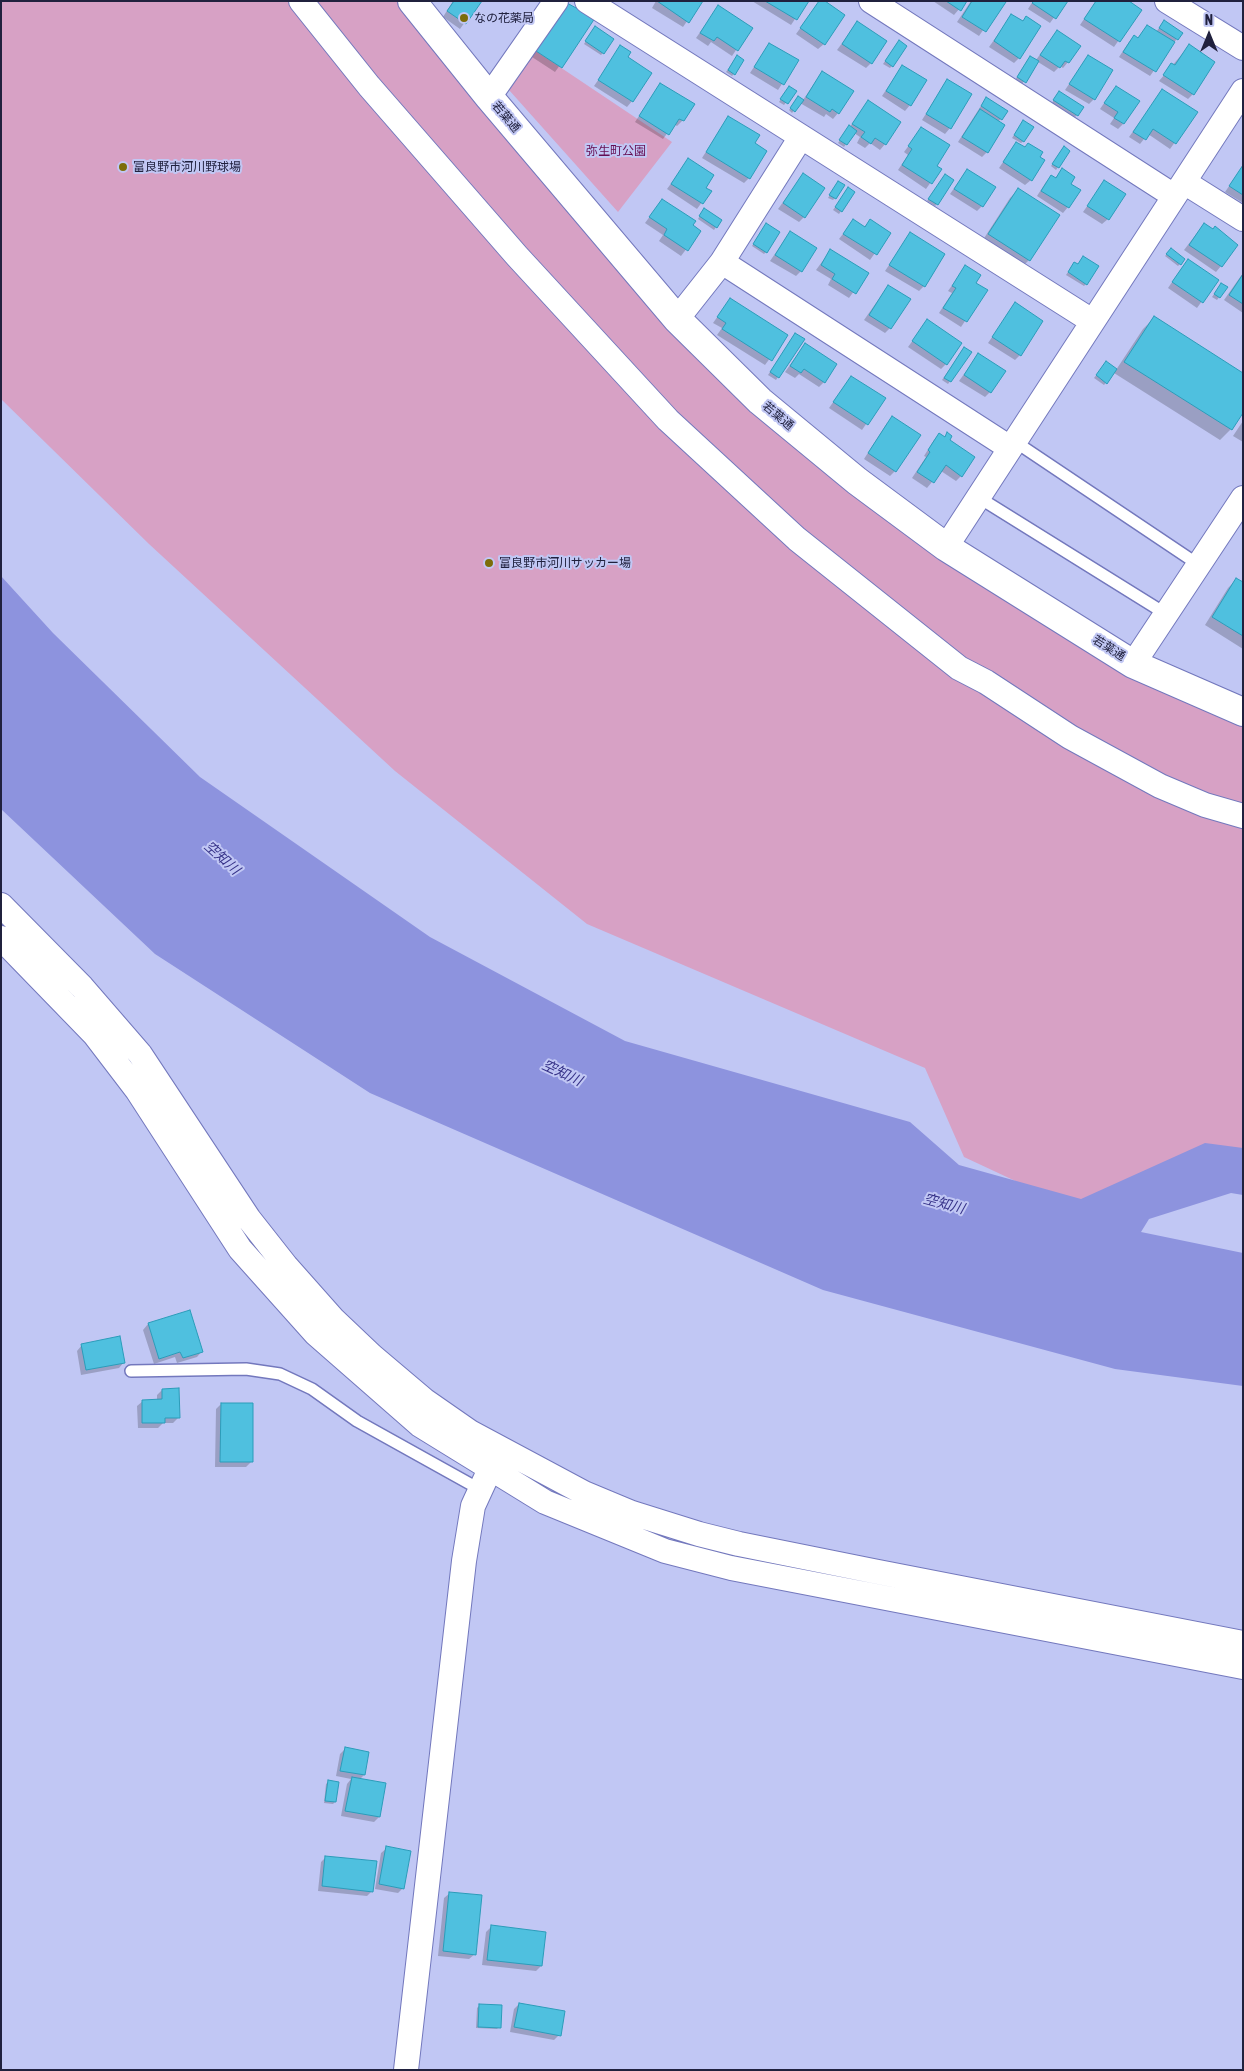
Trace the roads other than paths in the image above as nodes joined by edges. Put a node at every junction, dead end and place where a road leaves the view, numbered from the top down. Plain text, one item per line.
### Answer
1 (302, 1) edge
2 (412, 1) edge
3 (556, 1) edge
4 (587, 1) edge
5 (871, 1) edge
6 (1167, 1) edge
7 (1243, 48) edge
8 (1243, 91) edge
9 (489, 97) junction
10 (801, 137) junction
11 (1179, 189) junction
12 (1243, 219) edge
13 (722, 262) junction
14 (677, 319) junction
15 (1092, 321) junction
16 (1012, 444) junction
17 (978, 497) junction
18 (1243, 498) edge
19 (946, 547) junction
20 (1199, 565) junction
21 (1166, 614) junction
22 (1133, 664) junction
23 (1243, 712) edge
24 (1243, 816) edge
25 (1, 905) edge
26 (1, 938) edge
27 (131, 1371) dead end
28 (490, 1469) junction
29 (481, 1490) junction
30 (1243, 1643) edge
31 (1243, 1667) edge
32 (406, 2070) edge

1 - 24 street
2 - 9 street, 若葉通
3 - 9 street
4 - 10 street
5 - 11 street
6 - 7 street
8 - 11 street
9 - 14 street, 若葉通
10 - 13 street
10 - 15 street
11 - 12 street
11 - 15 street
13 - 14 street
13 - 16 street
14 - 19 street, 若葉通
15 - 16 street
16 - 17 street
16 - 20 lane
17 - 19 street
17 - 21 lane
18 - 20 street
19 - 22 street, 若葉通
20 - 21 street
21 - 22 street
22 - 23 street, 若葉通
25 - 30 street
26 - 28 street
27 - 29 lane
28 - 29 street
28 - 31 street
29 - 32 street

